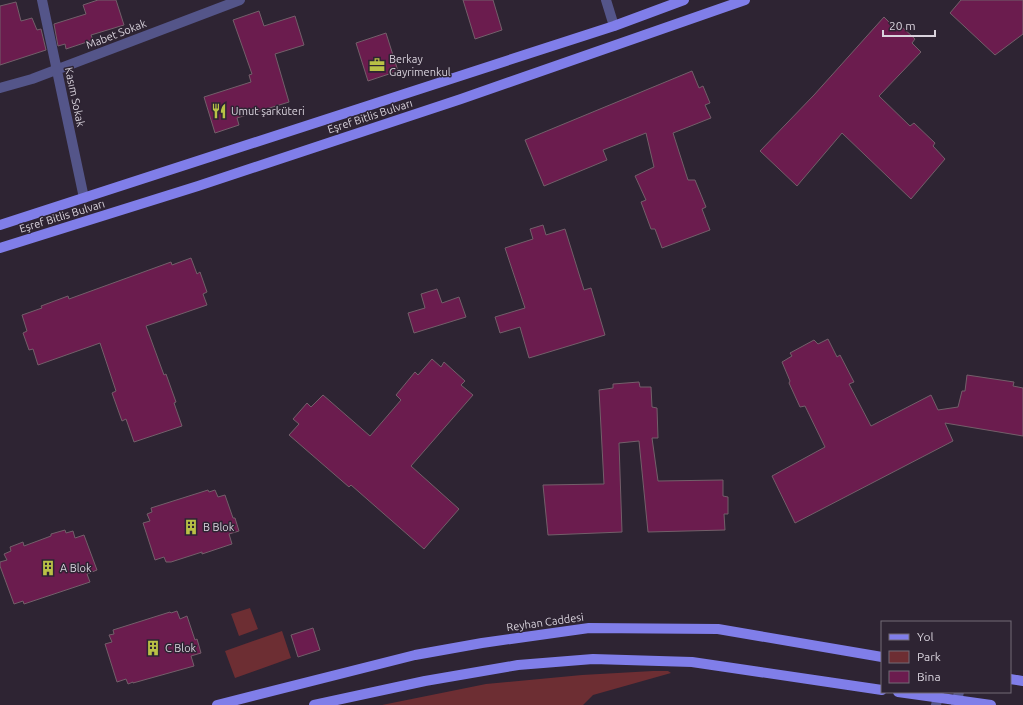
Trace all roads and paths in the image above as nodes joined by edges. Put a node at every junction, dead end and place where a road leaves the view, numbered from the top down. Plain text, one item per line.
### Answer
1 (42, 0) edge
2 (240, 0) edge
3 (606, 0) edge
4 (684, 0) edge
5 (745, 0) edge
6 (614, 26) junction
7 (58, 69) junction
8 (0, 88) edge
9 (84, 198) junction
10 (0, 226) edge
11 (0, 248) edge
12 (881, 657) edge
13 (1011, 679) edge
14 (1023, 681) edge
15 (881, 690) edge
16 (905, 693) edge
17 (938, 698) edge
18 (957, 699) edge
19 (216, 705) edge
20 (314, 705) edge
21 (991, 705) edge

1 - 7 street, Kasım Sokak
2 - 7 street, Mabet Sokak
3 - 6 street
4 - 6 main road, Eşref Bitlis Bulvarı
5 - 11 main road, Eşref Bitlis Bulvarı
6 - 9 main road, Eşref Bitlis Bulvarı
7 - 8 street, Mabet Sokak
7 - 9 street, Kasım Sokak
9 - 10 main road, Eşref Bitlis Bulvarı
12 - 19 main road, Reyhan Caddesi
13 - 14 main road
15 - 20 main road
16 - 17 main road
17 - 18 main road
18 - 21 main road

